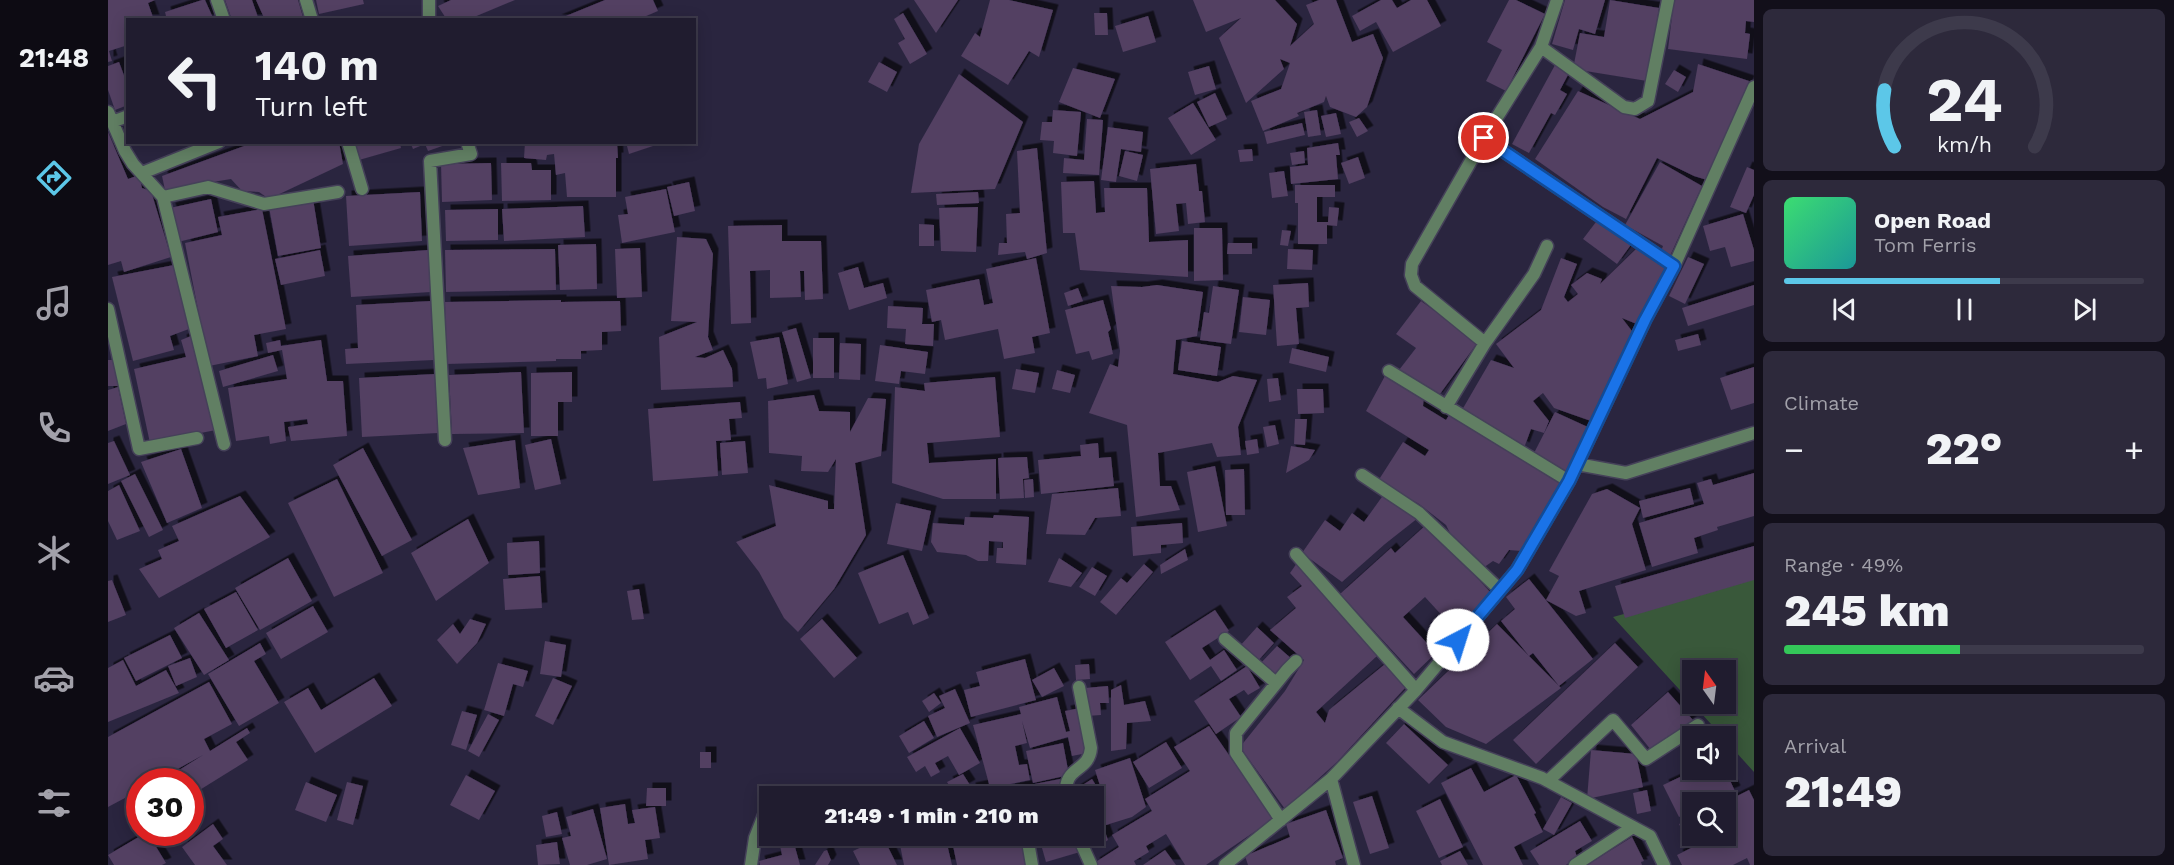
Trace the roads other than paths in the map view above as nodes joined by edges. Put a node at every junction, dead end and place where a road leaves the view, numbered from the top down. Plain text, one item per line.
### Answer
1 (217, 0) edge
2 (306, 0) edge
3 (429, 0) edge
4 (1557, 0) edge
5 (1668, 0) edge
6 (223, 18) edge
7 (311, 18) edge
8 (429, 18) edge
9 (1540, 46) junction
10 (1754, 87) edge
11 (126, 116) edge
12 (110, 117) edge
13 (1484, 138) junction
14 (214, 144) edge
15 (349, 144) edge
16 (468, 144) edge
17 (142, 173) junction
18 (362, 189) dead end
19 (338, 192) dead end
20 (163, 197) junction
21 (1547, 246) dead end
22 (1674, 266) junction
23 (108, 309) edge
24 (1485, 343) junction
25 (1389, 371) dead end
26 (1446, 407) junction
27 (1754, 433) edge
28 (197, 438) dead end
29 (445, 440) dead end
30 (224, 444) dead end
31 (1577, 464) junction
32 (1362, 475) dead end
33 (1569, 481) junction
34 (1296, 554) dead end
35 (1500, 590) junction
36 (1225, 639) dead end
37 (1296, 661) dead end
38 (1276, 683) junction
39 (1079, 687) dead end
40 (1416, 690) junction
41 (1398, 708) junction
42 (1698, 724) dead end
43 (1331, 779) junction
44 (1548, 781) junction
45 (1066, 786) edge
46 (1281, 820) junction
47 (1634, 827) junction
48 (759, 828) edge
49 (1029, 846) edge
50 (1082, 846) edge
51 (751, 865) edge
52 (1032, 865) edge
53 (1091, 865) edge
54 (1225, 865) edge
55 (1353, 865) edge
56 (1575, 865) edge
57 (1664, 865) edge

1 - 6 street
2 - 7 street
3 - 8 street
4 - 9 street
5 - 9 street
9 - 13 street
10 - 22 street
11 - 12 street
12 - 17 street
13 - 22 street
13 - 24 street
14 - 17 street
15 - 18 street
16 - 29 street
17 - 20 street
19 - 20 street
20 - 30 street
21 - 24 street
22 - 31 street
23 - 28 street
24 - 26 street
25 - 26 street
26 - 33 street
27 - 31 street
31 - 33 street
32 - 35 street
33 - 35 street
34 - 40 street
35 - 40 street
36 - 38 street
37 - 38 street
38 - 46 street
39 - 45 street
40 - 41 street
41 - 43 street
41 - 44 street
42 - 44 street
43 - 46 street
43 - 55 street
44 - 47 street
46 - 54 street
47 - 56 street
47 - 57 street
48 - 51 street
49 - 52 street
50 - 53 street

